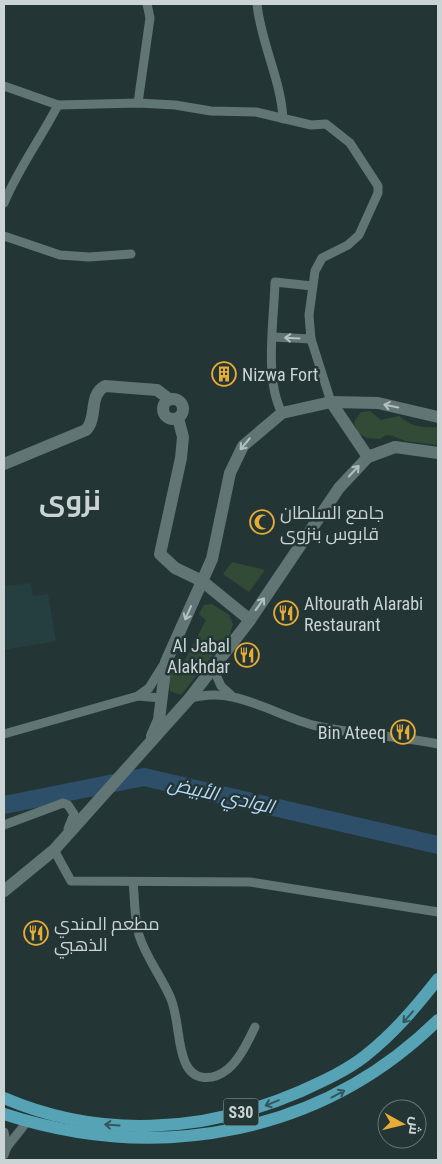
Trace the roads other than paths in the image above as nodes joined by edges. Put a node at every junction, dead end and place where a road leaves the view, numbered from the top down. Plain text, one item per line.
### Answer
1 (147, 4) edge
2 (257, 4) edge
3 (4, 86) edge
4 (138, 103) junction
5 (58, 105) junction
6 (283, 119) junction
7 (4, 203) edge
8 (4, 236) edge
9 (131, 254) dead end
10 (312, 286) junction
11 (273, 337) junction
12 (310, 339) junction
13 (331, 402) junction
14 (282, 413) junction
15 (438, 417) edge
16 (438, 452) edge
17 (368, 457) junction
18 (4, 464) edge
19 (202, 581) junction
20 (250, 620) junction
21 (166, 662) junction
22 (213, 668) junction
23 (231, 695) junction
24 (138, 696) junction
25 (161, 698) junction
26 (189, 699) junction
27 (4, 734) edge
28 (438, 744) edge
29 (141, 755) junction
30 (4, 825) edge
31 (54, 850) junction
32 (36, 866) junction
33 (4, 882) edge
34 (133, 882) junction
35 (4, 891) edge
36 (438, 912) edge
37 (438, 979) edge
38 (438, 1020) edge
39 (255, 1027) dead end
40 (4, 1098) edge
41 (4, 1114) edge
42 (26, 1123) junction
43 (4, 1132) edge
44 (5, 1151) edge

1 - 4 street
2 - 6 street
3 - 5 street
4 - 5 street
4 - 6 street
5 - 7 street
6 - 10 street
8 - 9 street
10 - 11 street
10 - 12 street
12 -> 11 street
11 - 14 street
12 - 13 street
13 - 14 street
15 -> 13 street
13 - 17 street
14 -> 19 street
16 - 17 street
20 -> 17 street
18 - 19 street
19 - 20 street
19 -> 21 street
20 - 22 street
21 - 24 street
21 - 25 street
22 - 23 street
22 - 26 street
23 - 26 street
23 - 28 street
24 - 25 street
24 - 27 street
25 - 26 street
25 - 29 street
26 - 29 street
29 - 31 street
30 - 31 street
31 - 32 street
31 - 34 street
32 - 33 street
32 - 35 street
34 - 36 street
34 - 39 street
37 -> 40 main road, S30
42 -> 38 main road, S30
41 - 42 main road, S30
42 - 44 street
43 - 44 street

